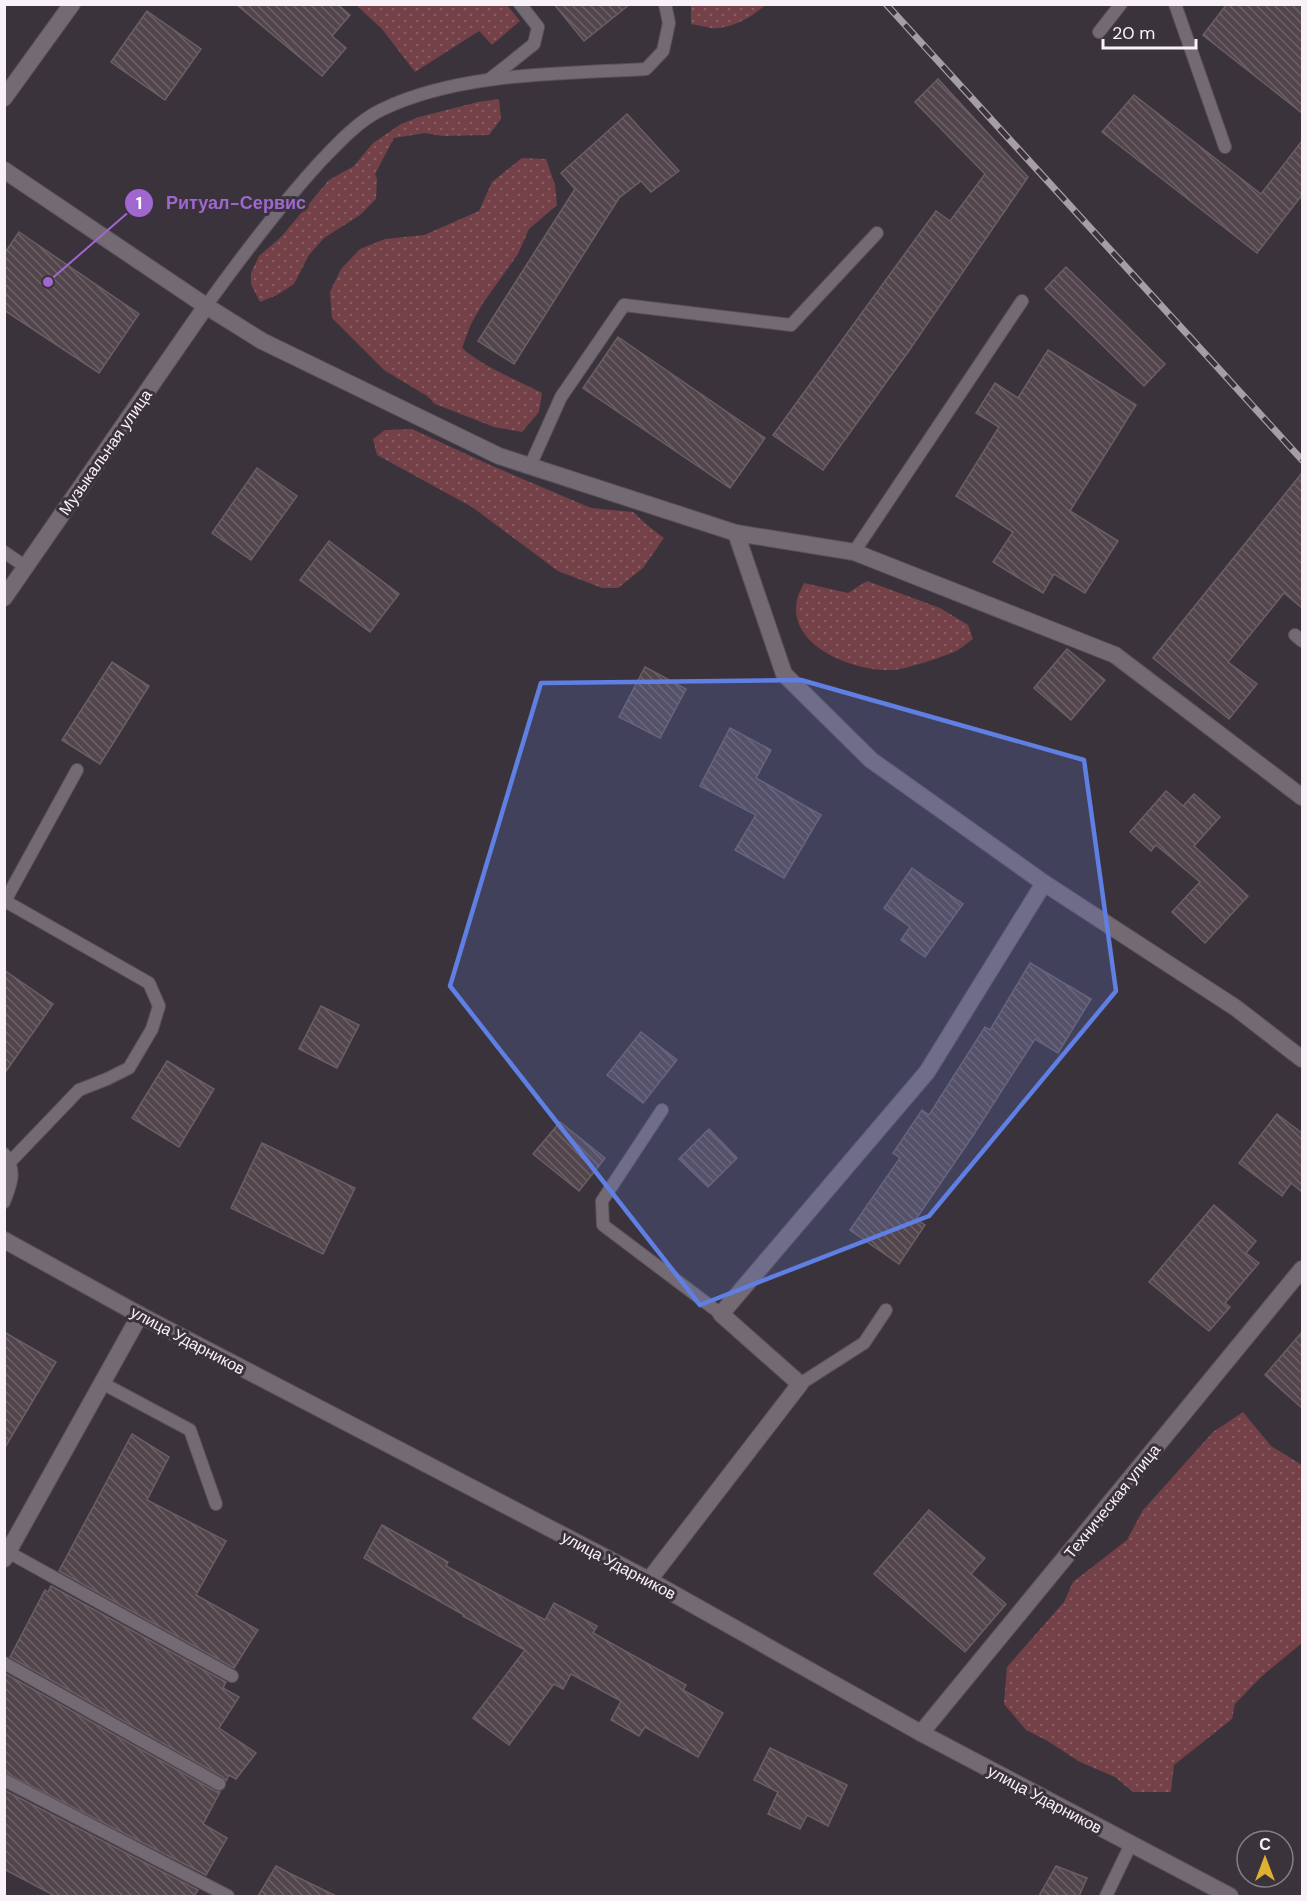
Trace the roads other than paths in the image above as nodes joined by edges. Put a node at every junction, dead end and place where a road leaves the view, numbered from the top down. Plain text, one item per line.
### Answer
1 (72, 4) edge
2 (520, 4) edge
3 (665, 4) edge
4 (1121, 4) edge
5 (1175, 4) edge
6 (1099, 32) dead end
7 (490, 79) junction
8 (4, 98) edge
9 (1226, 147) dead end
10 (4, 170) edge
11 (877, 233) dead end
12 (1022, 301) dead end
13 (206, 306) junction
14 (530, 466) junction
15 (735, 533) junction
16 (4, 552) edge
17 (854, 552) junction
18 (26, 567) junction
19 (4, 598) edge
20 (77, 770) dead end
21 (1302, 797) edge
22 (1044, 883) junction
23 (1302, 1059) edge
24 (662, 1110) dead end
25 (7, 1158) edge
26 (4, 1202) edge
27 (4, 1240) edge
28 (1302, 1269) edge
29 (886, 1310) dead end
30 (722, 1314) junction
31 (140, 1315) junction
32 (102, 1383) junction
33 (800, 1384) junction
34 (216, 1504) dead end
35 (6, 1556) edge
36 (649, 1580) junction
37 (4, 1663) edge
38 (232, 1676) dead end
39 (921, 1733) junction
40 (4, 1780) edge
41 (219, 1784) dead end
42 (1131, 1844) junction
43 (228, 1896) edge
44 (1106, 1896) edge
45 (1230, 1896) edge

1 - 8 street
2 - 7 lane
3 - 7 lane
4 - 6 lane
5 - 9 lane
7 - 13 lane
10 - 13 street
11 - 14 lane
12 - 17 lane
13 - 14 street
13 - 18 street, Музыкальная улица
14 - 15 street
15 - 17 street
15 - 22 street
16 - 18 lane
17 - 21 street
18 - 19 street, Музыкальная улица
20 - 25 lane
22 - 23 street
22 - 30 street
24 - 30 lane
25 - 26 lane
27 - 31 street, улица Ударников
28 - 39 street, Техническая улица
29 - 33 lane
30 - 33 street
31 - 32 street
31 - 36 street, улица Ударников
32 - 34 lane
32 - 35 street
33 - 36 street
35 - 38 lane
36 - 39 street, улица Ударников
37 - 41 lane
39 - 42 street, улица Ударников
40 - 43 lane
42 - 44 lane
42 - 45 street, улица Ударников

